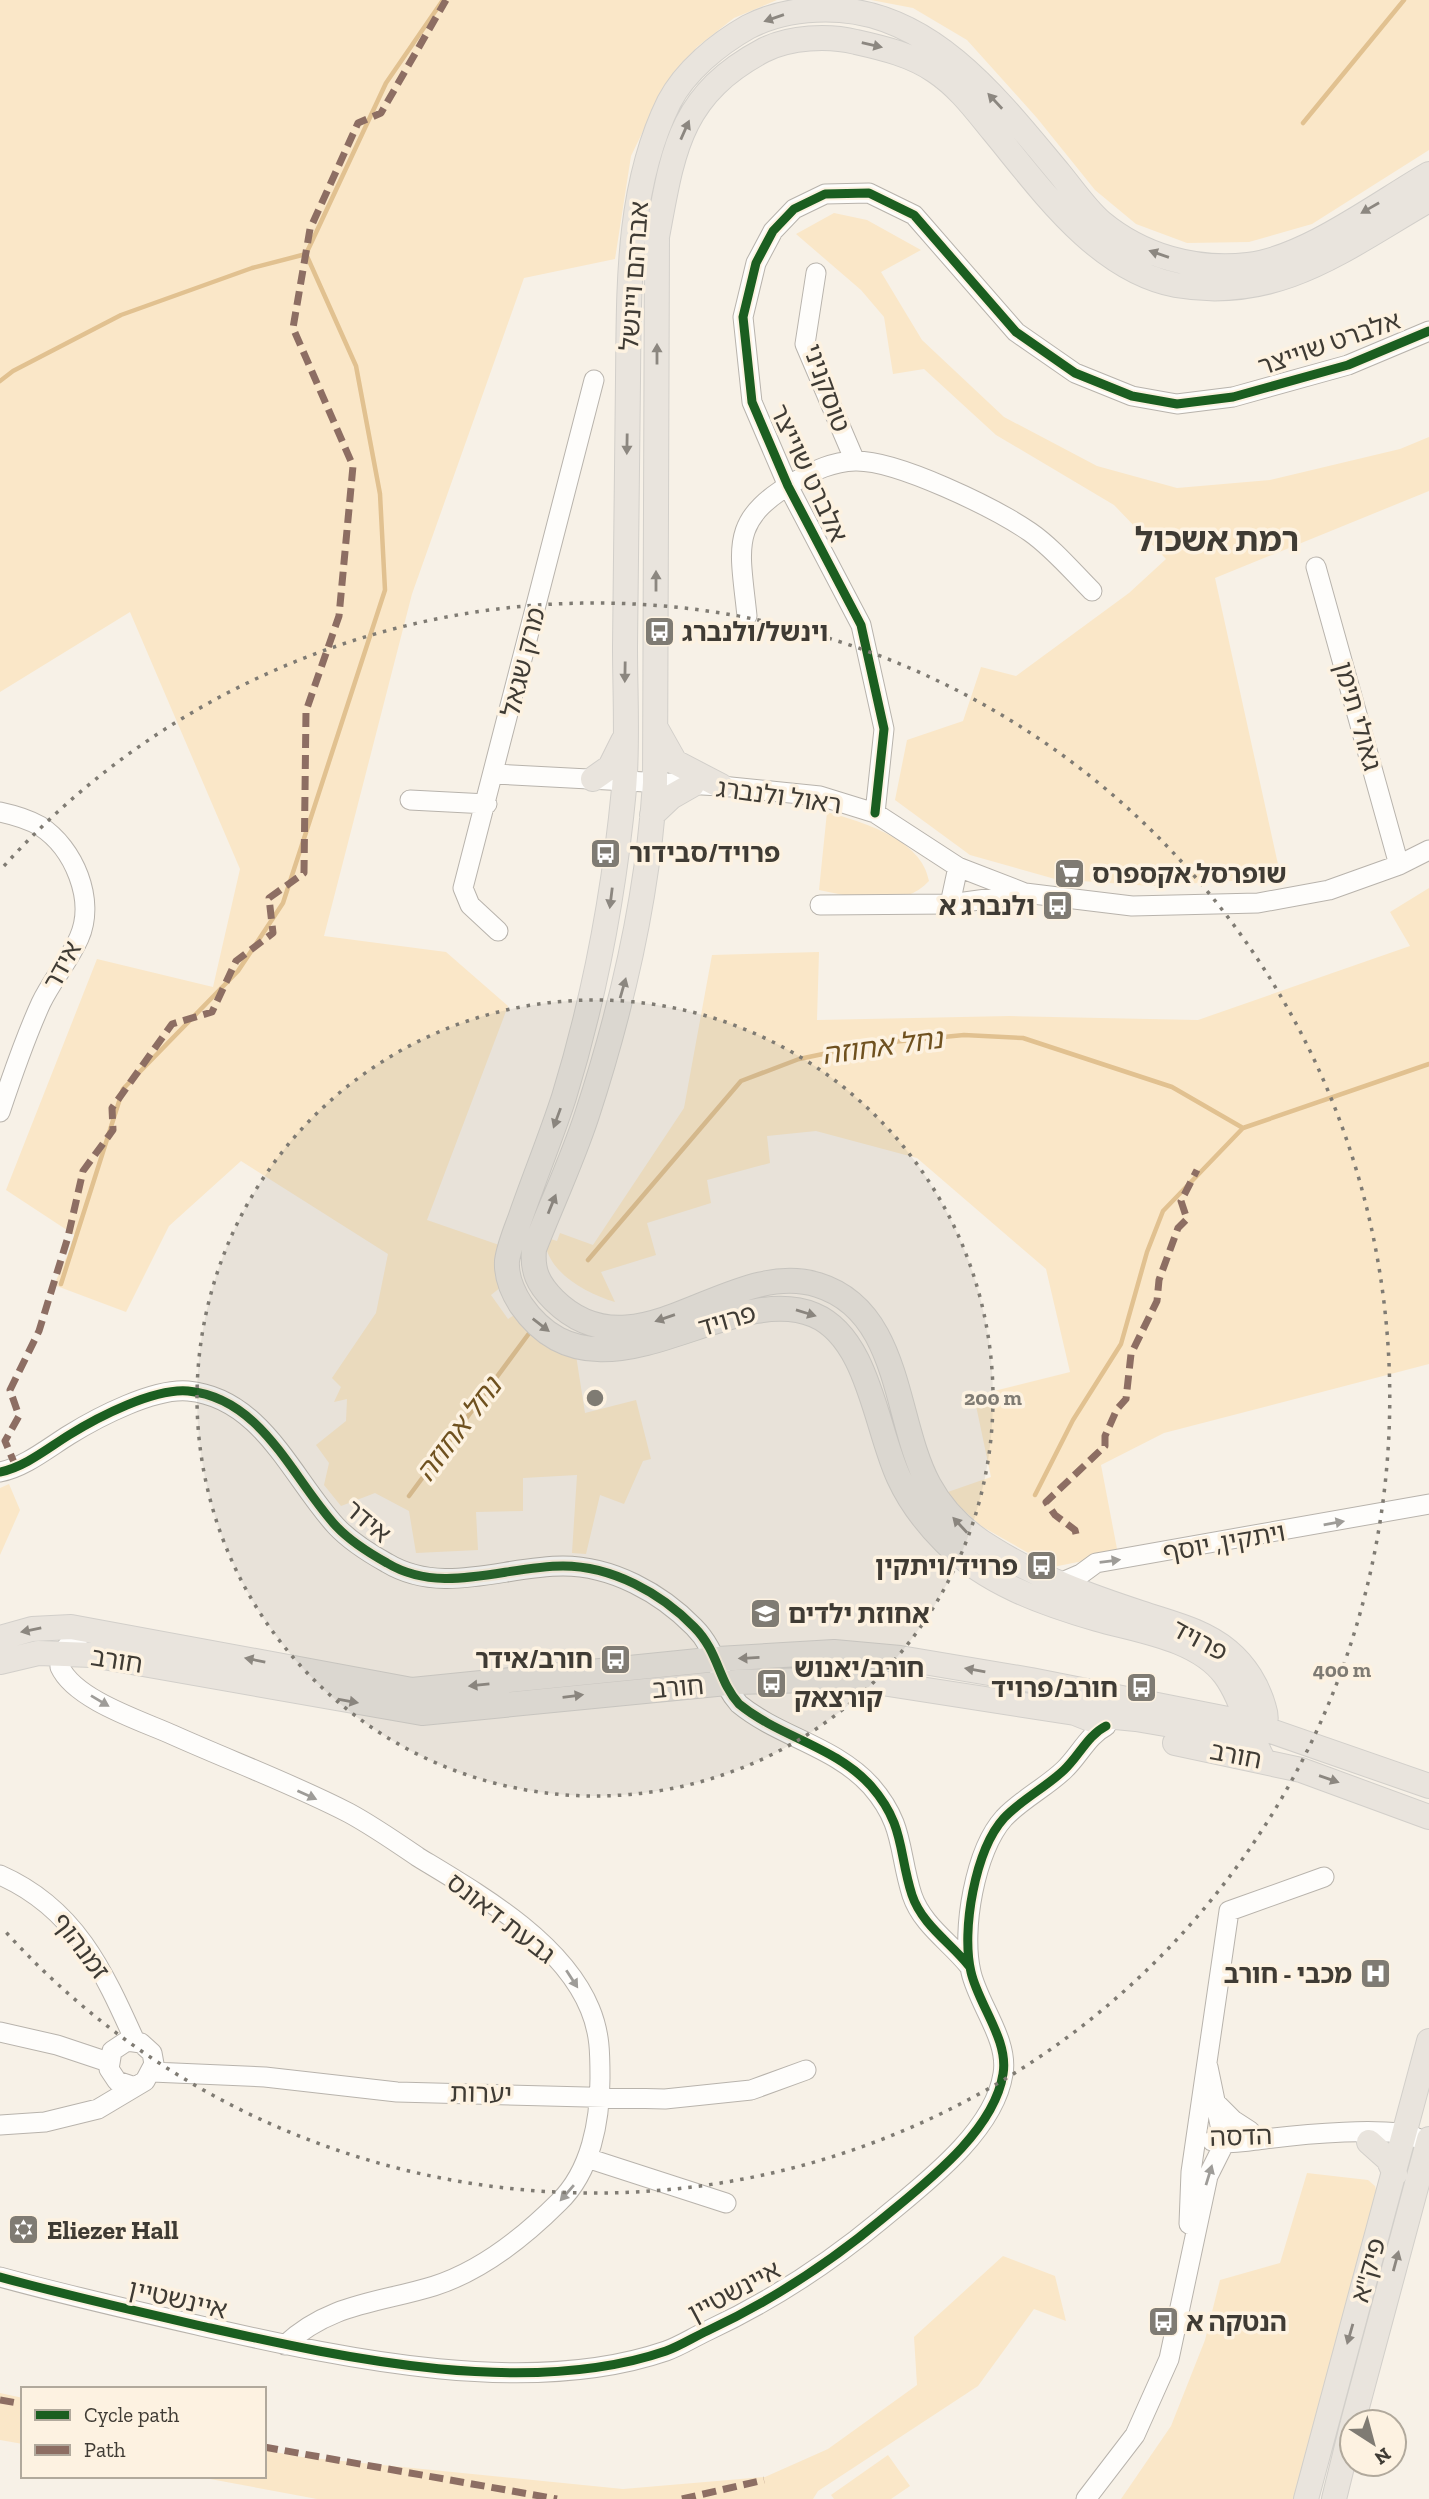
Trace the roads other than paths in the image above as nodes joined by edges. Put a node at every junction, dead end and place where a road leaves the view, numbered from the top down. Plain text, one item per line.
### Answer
1 (1429, 174) edge
2 (1429, 200) edge
3 (816, 273) dead end
4 (1429, 331) edge
5 (594, 380) dead end
6 (855, 461) junction
7 (788, 485) junction
8 (1317, 567) dead end
9 (1092, 591) dead end
10 (747, 616) dead end
11 (655, 723) junction
12 (624, 737) junction
13 (495, 774) junction
14 (593, 779) junction
15 (624, 781) junction
16 (655, 783) junction
17 (692, 785) junction
18 (721, 786) junction
19 (410, 800) dead end
20 (486, 804) junction
21 (0, 812) edge
22 (875, 813) junction
23 (652, 815) junction
24 (1429, 850) edge
25 (1399, 864) junction
26 (958, 867) junction
27 (1026, 893) junction
28 (950, 904) junction
29 (820, 905) dead end
30 (498, 930) dead end
31 (0, 1112) edge
32 (0, 1472) edge
33 (1429, 1504) edge
34 (1060, 1584) junction
35 (1024, 1594) junction
36 (93, 1630) junction
37 (1, 1654) edge
38 (62, 1662) junction
39 (721, 1671) junction
40 (1224, 1674) junction
41 (1258, 1689) junction
42 (1075, 1713) junction
43 (1211, 1714) junction
44 (1106, 1726) junction
45 (1258, 1738) junction
46 (1362, 1761) junction
47 (1429, 1786) edge
48 (1424, 1817) edge
49 (0, 1875) edge
50 (1324, 1877) dead end
51 (969, 1966) junction
52 (0, 2032) edge
53 (1429, 2040) edge
54 (135, 2041) junction
55 (108, 2062) junction
56 (1208, 2067) junction
57 (806, 2070) dead end
58 (152, 2072) junction
59 (132, 2086) junction
60 (600, 2095) junction
61 (1217, 2104) junction
62 (0, 2125) edge
63 (1250, 2130) junction
64 (1344, 2135) junction
65 (1293, 2136) junction
66 (1197, 2137) junction
67 (1223, 2138) junction
68 (1403, 2140) junction
69 (1369, 2142) junction
70 (1428, 2142) edge
71 (587, 2158) junction
72 (1395, 2174) junction
73 (726, 2203) dead end
74 (1188, 2256) junction
75 (0, 2277) edge
76 (285, 2345) junction
77 (1356, 2408) edge
78 (1339, 2478) edge
79 (1086, 2499) edge
80 (1306, 2499) edge
81 (1334, 2499) edge

1 -> 12 main road, אברהם ויינשל
11 -> 2 main road, אברהם ויינשל
3 - 6 street, טוסקניני
4 - 7 street, אלברט שוייצר
5 - 13 street, מרק שגאל
6 - 7 street
6 - 9 street
7 - 10 street
7 - 22 street, אלברט שוייצר
8 - 25 street, גאולי תימן
11 - 16 main road, אברהם ויינשל
11 - 18 main road
12 - 14 main road
12 - 15 main road, אברהם ויינשל
13 - 14 street, ראול ולנברג
13 - 20 street, מרק שגאל
14 - 15 street, ראול ולנברג
15 - 16 street, ראול ולנברג
15 -> 35 main road, פרויד
16 - 17 street, ראול ולנברג
16 - 23 main road, פרויד
17 - 18 street, ראול ולנברג
17 - 23 main road
18 - 22 street, ראול ולנברג
19 - 20 street
20 - 30 street, מרק שגאל
21 - 31 street, אידר
22 - 26 street, ראול ולנברג
34 -> 23 main road, פרויד
24 - 25 street, ראול ולנברג
25 - 27 street, ראול ולנברג
26 - 27 street, ראול ולנברג
26 - 28 street
27 - 28 street, ראול ולנברג
28 - 29 street, ראול ולנברג
32 - 39 street, אידר
34 -> 33 street, ויתקין, יוסף
34 - 35 street, ויתקין, יוסף
34 - 41 main road, פרויד
35 - 40 main road, פרויד
36 -> 37 main road, חורב
36 - 38 street
39 -> 36 main road, חורב
37 - 38 main road, חורב
38 -> 39 main road, חורב
38 -> 60 street, גבעת דאונס
39 - 42 main road, חורב
43 -> 39 main road, חורב
39 - 51 street, אידר
40 - 43 main road
40 - 45 main road, פרויד
41 - 45 main road, פרויד
41 - 46 main road
42 - 44 main road, חורב
42 - 45 main road
43 - 45 main road, חורב
44 - 45 main road, חורב
44 - 51 street, איינשטיין
45 - 46 main road, חורב
45 -> 48 main road, חורב
46 - 47 main road, חורב
49 - 54 street, זמנהוף
50 - 56 street
51 - 76 street, איינשטיין
52 - 55 street
53 - 68 main road, פיק"א
54 - 55 street
54 - 58 street
55 - 59 street
56 - 61 street
56 - 66 street
57 - 60 street, יערות
58 - 59 street
58 - 60 street, יערות
59 - 62 street
60 - 71 street, גבעת דאונס
61 - 63 street
61 - 67 street
63 - 65 street, הדסה
63 - 67 street, הדסה
64 - 65 street, הדסה
64 - 68 street, הדסה
64 - 69 street, הדסה
65 - 67 street, הדסה
66 - 67 street, הדסה
66 - 74 street
74 -> 67 street
68 - 69 street, הדסה
68 - 70 street, הדסה
68 - 72 main road, פיק"א
69 - 72 main road
77 -> 70 main road, פיק"א
71 - 73 street
71 -> 76 street, גבעת דאונס
72 -> 80 main road, פיק"א
74 - 79 street
75 - 76 street, איינשטיין
78 - 81 main road, פיק"א

